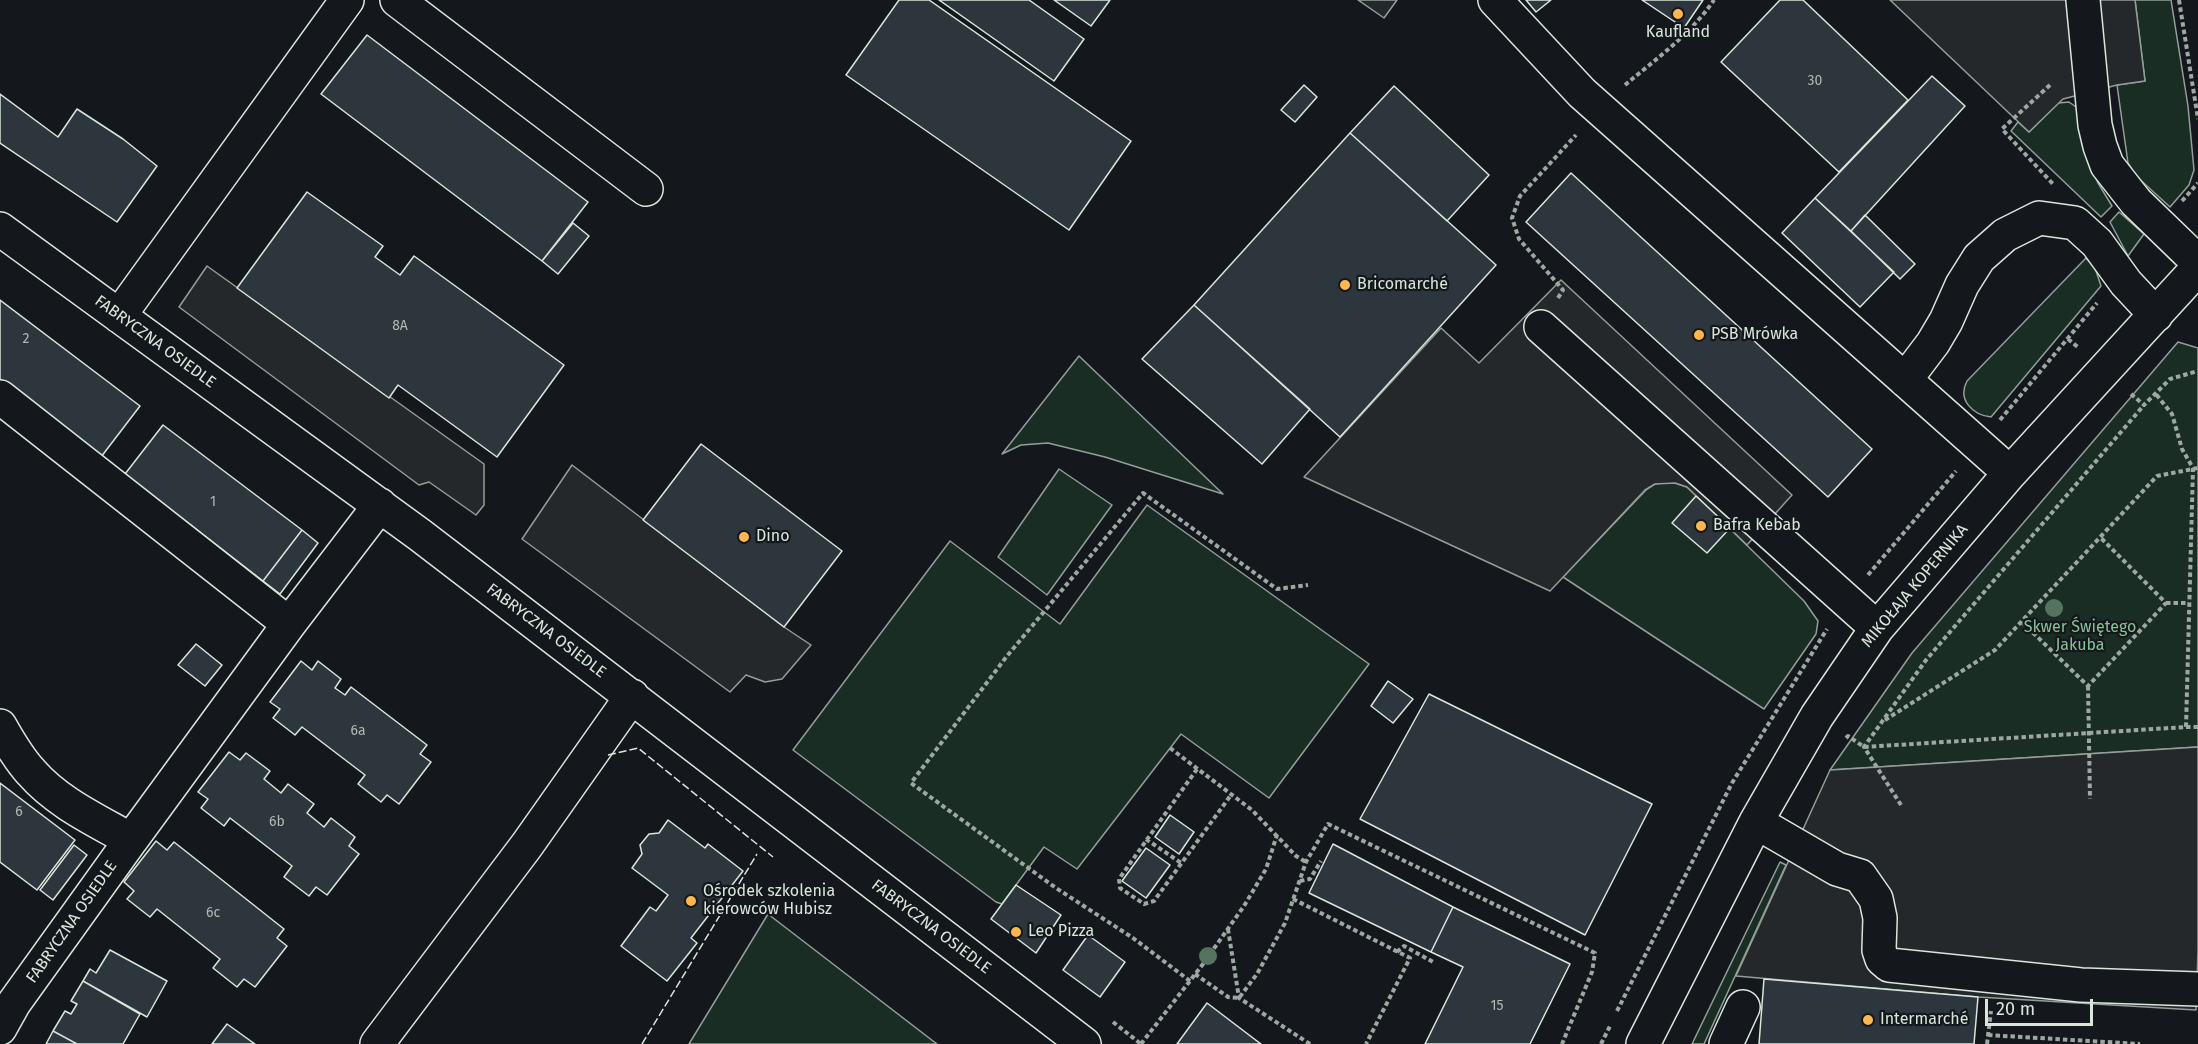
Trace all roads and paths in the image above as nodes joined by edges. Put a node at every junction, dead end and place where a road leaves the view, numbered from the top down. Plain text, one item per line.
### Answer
1 (347, 0) edge
2 (397, 0) edge
3 (1495, 0) edge
4 (1714, 0) edge
5 (2083, 0) edge
6 (2179, 0) edge
7 (2050, 85) dead end
8 (1598, 107) junction
9 (2198, 119) edge
10 (2198, 183) edge
11 (646, 189) dead end
12 (2070, 222) junction
13 (2160, 226) junction
14 (0, 229) edge
15 (2198, 262) edge
16 (2198, 268) edge
17 (2120, 275) junction
18 (2156, 315) junction
19 (119, 316) junction
20 (1541, 327) joint
21 (2068, 339) junction
22 (2082, 352) dead end
23 (2198, 371) edge
24 (1905, 380) junction
25 (2155, 393) junction
26 (2131, 394) dead end
27 (0, 397) edge
28 (2144, 405) junction
29 (1978, 444) junction
30 (2195, 468) edge
31 (2010, 473) junction
32 (380, 506) junction
33 (2101, 538) junction
34 (1308, 585) dead end
35 (1846, 601) junction
36 (2166, 603) junction
37 (2188, 603) junction
38 (2022, 622) junction
39 (289, 624) junction
40 (1877, 628) junction
41 (2088, 686) junction
42 (632, 696) junction
43 (1882, 722) junction
44 (0, 726) edge
45 (2186, 727) junction
46 (2198, 727) edge
47 (2088, 734) junction
48 (1848, 736) dead end
49 (1864, 747) junction
50 (1170, 748) dead end
51 (1197, 769) junction
52 (1231, 795) junction
53 (2090, 800) dead end
54 (1901, 806) dead end
55 (1756, 822) junction
56 (1277, 835) junction
57 (1146, 839) junction
58 (131, 840) junction
59 (1322, 861) dead end
60 (1306, 862) junction
61 (1181, 863) junction
62 (1299, 882) junction
63 (1293, 899) junction
64 (1228, 929) junction
65 (1397, 952) junction
66 (1436, 963) dead end
67 (1195, 975) junction
68 (1190, 981) junction
69 (2198, 989) edge
70 (1239, 998) junction
71 (1743, 1007) dead end
72 (5, 1008) edge
73 (1988, 1035) dead end
74 (377, 1044) edge
75 (1084, 1044) edge
76 (1141, 1044) edge
77 (1310, 1044) edge
78 (1366, 1044) edge
79 (1562, 1044) edge
80 (1643, 1044) edge
81 (1726, 1044) edge
82 (2140, 1044) edge

1 - 19 street
2 - 11 street
3 - 8 street
4 - 8 path
5 - 13 street
6 - 9 path
7 - 12 path
8 - 20 path
8 - 24 street
10 - 13 path
12 - 17 street
12 - 24 street
13 - 15 street
14 - 19 street, FABRYCZNA OSIEDLE
16 - 18 street, MIKOŁAJA KOPERNIKA
17 - 18 street
17 - 21 path
18 - 31 street, MIKOŁAJA KOPERNIKA
19 - 32 street, FABRYCZNA OSIEDLE
20 - 35 street
21 - 22 path
21 - 29 path
23 - 25 path
24 - 29 street
25 - 28 path
25 - 30 path
26 - 28 path
27 - 39 street
28 - 43 path
29 - 31 street
29 - 35 path
30 - 33 path
30 - 37 path
31 - 40 street, MIKOŁAJA KOPERNIKA
32 - 39 street, FABRYCZNA OSIEDLE
32 - 42 street, FABRYCZNA OSIEDLE
33 - 36 path
33 - 38 path
34 - 68 path
35 - 40 street
36 - 37 path
36 - 41 path
37 - 45 path
38 - 41 path
38 - 43 path
39 - 58 street, FABRYCZNA OSIEDLE
40 - 55 street, MIKOŁAJA KOPERNIKA
41 - 47 path
42 - 74 street
42 - 75 street, FABRYCZNA OSIEDLE
43 - 49 path
44 - 58 street
45 - 46 path
45 - 47 path
47 - 49 path
47 - 53 path
48 - 49 path
49 - 54 path
50 - 51 path
51 - 52 path
51 - 57 path
52 - 56 path
52 - 61 path
55 - 69 street
55 - 80 street, MIKOŁAJA KOPERNIKA
56 - 60 path
56 - 64 path
57 - 61 path
57 - 61 path
58 - 72 street, FABRYCZNA OSIEDLE
59 - 62 path
60 - 62 path
60 - 79 path
62 - 63 path
63 - 65 path
63 - 70 path
64 - 67 path
64 - 70 path
65 - 66 path
65 - 78 path
67 - 68 path
67 - 70 path
68 - 76 path
70 - 77 path
71 - 81 street
73 - 82 path

